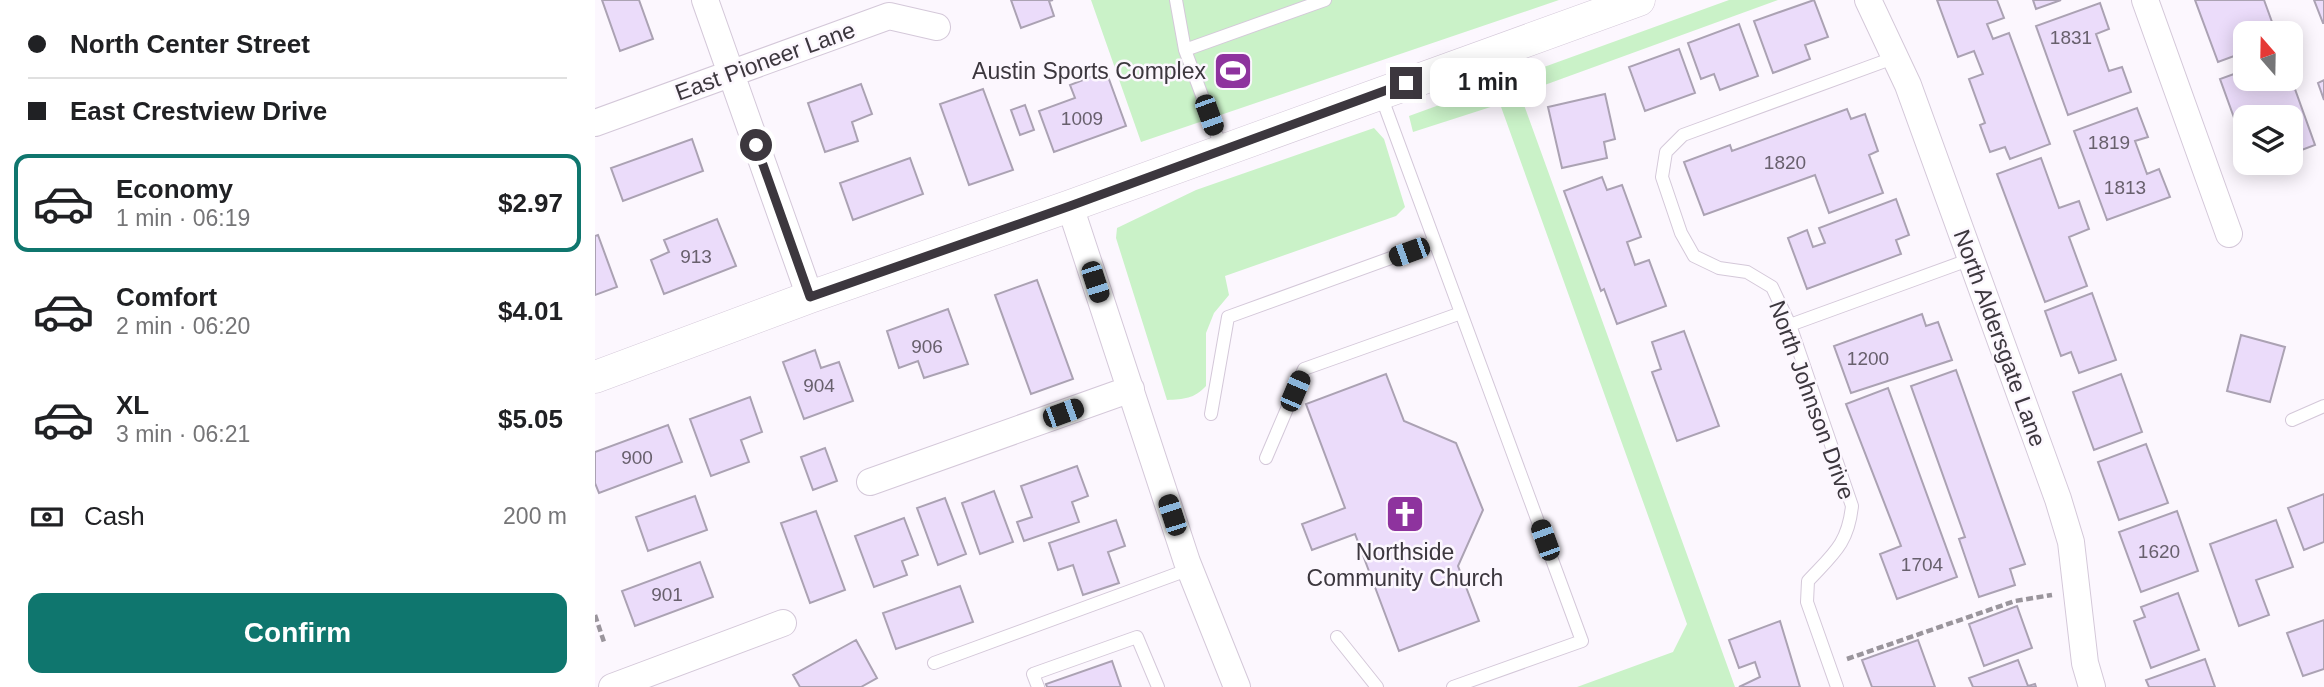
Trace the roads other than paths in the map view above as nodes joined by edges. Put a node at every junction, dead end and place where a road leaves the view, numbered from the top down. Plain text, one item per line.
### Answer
1 (705, 0) edge
2 (1176, 0) edge
3 (1325, 0) edge
4 (1639, 0) edge
5 (1868, 0) edge
6 (2145, 0) edge
7 (937, 27) dead end
8 (1185, 50) junction
9 (1896, 57) junction
10 (731, 74) junction
11 (1380, 93) junction
12 (595, 123) edge
13 (1222, 149) junction
14 (1070, 206) junction
15 (2229, 234) dead end
16 (1435, 242) junction
17 (1971, 259) junction
18 (810, 297) junction
19 (1461, 313) junction
20 (1790, 325) junction
21 (595, 377) edge
22 (1131, 389) junction
23 (2324, 406) edge
24 (1211, 414) dead end
25 (2292, 420) dead end
26 (1266, 458) dead end
27 (870, 482) dead end
28 (1190, 569) junction
29 (783, 623) dead end
30 (1337, 637) dead end
31 (934, 663) dead end
32 (1235, 686) edge
33 (612, 687) edge
34 (1038, 687) edge
35 (1158, 687) edge
36 (1377, 687) edge
37 (1453, 687) edge
38 (1837, 687) edge
39 (2092, 687) edge

1 - 10 street
2 - 8 lane
3 - 8 lane
4 - 11 street
5 - 9 street, North Aldersgate Lane
6 - 15 street
7 - 10 street, East Pioneer Lane
8 - 13 lane
9 - 17 street, North Aldersgate Lane
9 - 20 lane, North Johnson Drive
10 - 12 street, East Pioneer Lane
10 - 18 street
11 - 13 street
11 - 16 lane
13 - 14 street
14 - 18 street
14 - 22 street
16 - 19 lane
16 - 24 lane
17 - 20 lane
17 - 39 street, North Aldersgate Lane
18 - 21 street
19 - 26 lane
19 - 37 lane
20 - 38 lane, North Johnson Drive
22 - 27 street
22 - 28 street
23 - 25 lane
28 - 31 lane
28 - 32 street
29 - 33 street
30 - 36 lane
34 - 35 lane

